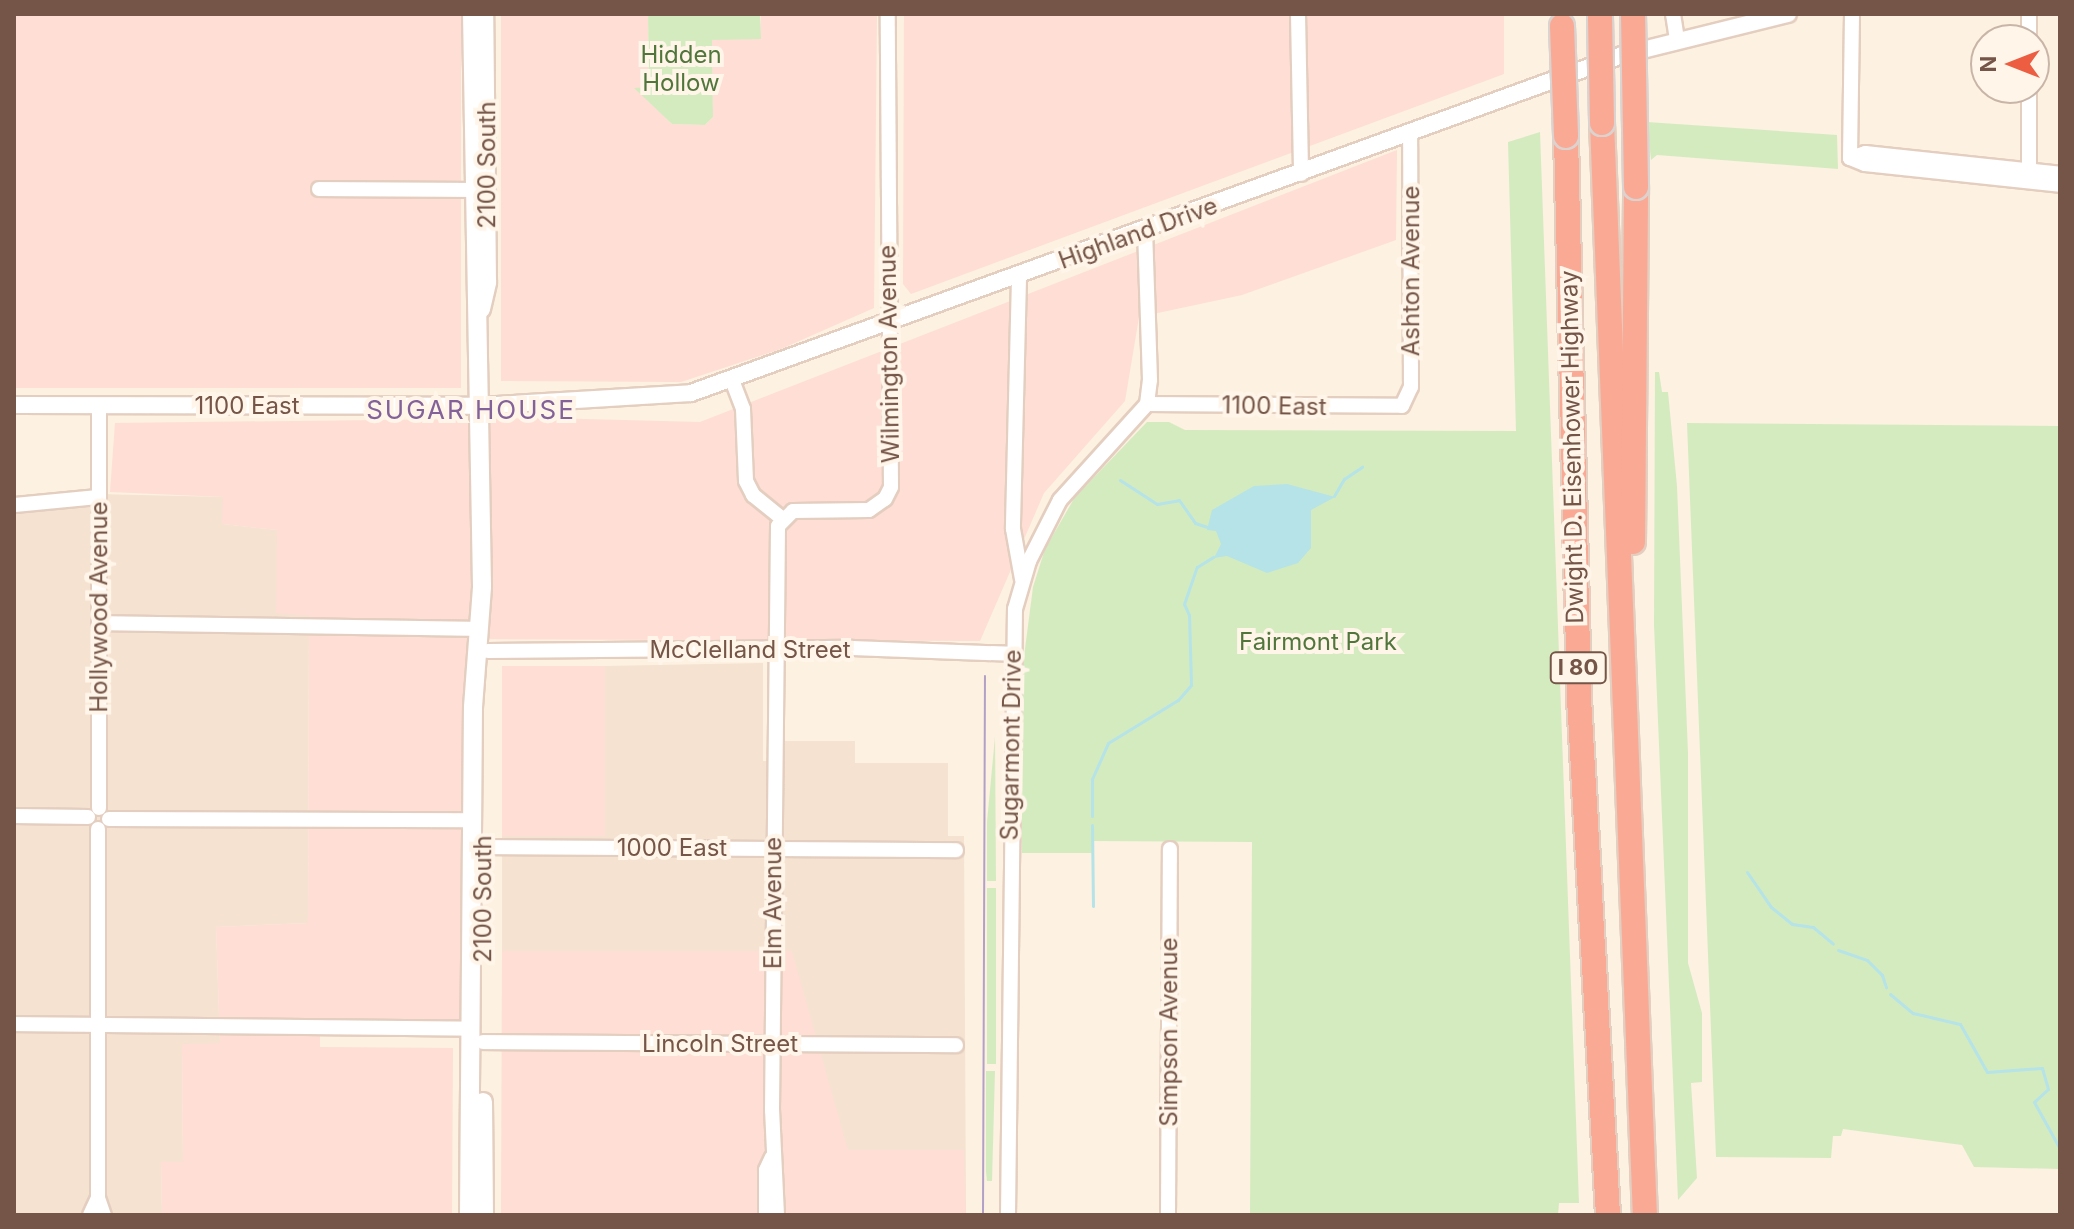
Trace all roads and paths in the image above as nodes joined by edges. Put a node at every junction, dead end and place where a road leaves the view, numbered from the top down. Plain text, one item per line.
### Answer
1 (472, 14) edge
2 (484, 14) edge
3 (888, 14) edge
4 (1298, 14) edge
5 (1633, 14) edge
6 (1673, 14) edge
7 (1788, 14) edge
8 (1852, 14) edge
9 (1600, 15) edge
10 (1562, 20) edge
11 (1677, 40) junction
12 (474, 56) junction
13 (2029, 104) edge
14 (487, 110) junction
15 (1410, 134) junction
16 (1301, 174) junction
17 (2060, 174) edge
18 (2029, 177) junction
19 (2060, 185) edge
20 (319, 189) dead end
21 (473, 190) junction
22 (1145, 231) junction
23 (1019, 278) junction
24 (479, 315) junction
25 (890, 323) junction
26 (732, 380) junction
27 (1147, 404) junction
28 (14, 405) edge
29 (99, 406) junction
30 (480, 406) junction
31 (1402, 406) joint
32 (99, 497) junction
33 (14, 505) edge
34 (781, 518) junction
35 (1022, 579) junction
36 (482, 586) junction
37 (478, 622) junction
38 (99, 623) junction
39 (774, 648) junction
40 (488, 651) junction
41 (1012, 654) junction
42 (14, 816) edge
43 (1626, 816) junction
44 (99, 818) junction
45 (471, 820) junction
46 (483, 847) junction
47 (773, 848) junction
48 (1170, 849) dead end
49 (956, 850) dead end
50 (483, 886) junction
51 (14, 1024) edge
52 (98, 1026) junction
53 (476, 1028) junction
54 (772, 1044) junction
55 (956, 1045) dead end
56 (772, 1157) junction
57 (98, 1198) junction
58 (1645, 1206) edge
59 (1608, 1208) edge
60 (90, 1215) edge
61 (104, 1215) edge
62 (469, 1215) edge
63 (484, 1215) edge
64 (766, 1215) edge
65 (777, 1215) edge
66 (1008, 1215) edge
67 (1168, 1215) edge

1 - 12 main road, 2100 South
2 - 14 main road, 2100 South
3 - 25 street, Wilmington Avenue
4 - 16 street
5 - 43 highway, bridge
6 - 11 street
7 - 11 street, Highland Drive
8 - 18 street
9 - 43 highway, Dwight D. Eisenhower Highway / I 80, bridge
10 - 59 highway, Dwight D. Eisenhower Highway / I 80, bridge
11 - 15 street, Highland Drive
12 - 14 main road
12 - 21 main road, 2100 South
13 - 18 street
14 - 24 main road, 2100 South
15 - 16 street, Highland Drive
15 - 31 street, Ashton Avenue
16 - 22 street, Highland Drive
17 - 18 street
18 - 19 street
20 - 21 street
21 - 24 main road, 2100 South
22 - 23 street, Highland Drive
22 - 27 street
23 - 25 street, Highland Drive
23 - 35 street, Sugarmont Drive
24 - 30 main road, 2100 South
25 - 26 street, Highland Drive
25 - 34 street, Wilmington Avenue
26 - 30 street, Highland Drive
26 - 34 street
27 - 31 street, 1100 East
27 - 35 street
28 - 29 street, 1100 East
29 - 30 street, 1100 East
29 - 32 street, Hollywood Avenue
30 - 36 main road, 2100 South
32 - 33 street
32 - 38 street, Hollywood Avenue
34 - 39 street
35 - 41 street, Sugarmont Drive
36 - 37 main road, 2100 South
36 - 40 main road, 2100 South
37 - 38 street
37 - 40 main road
37 - 45 main road, 2100 South
38 - 44 street, Hollywood Avenue
39 - 40 street, McClelland Street
39 - 41 street, McClelland Street
39 - 47 street, Elm Avenue
40 - 46 main road, 2100 South
41 - 66 street, Sugarmont Drive
42 - 44 street
43 - 58 highway, Dwight D. Eisenhower Highway / I 80
44 - 45 street
44 - 52 street, Hollywood Avenue
45 - 50 main road
45 - 53 main road, 2100 South
46 - 47 street, 1000 East
46 - 50 main road, 2100 South
47 - 49 street, 1000 East
47 - 54 street, Elm Avenue
48 - 67 street, Simpson Avenue
50 - 53 main road, 2100 South
51 - 52 street, Lincoln Street
52 - 53 street, Lincoln Street
52 - 57 street, Hollywood Avenue
53 - 54 street, Lincoln Street
53 - 62 main road, 2100 South
53 - 63 main road, 2100 South
54 - 55 street, Lincoln Street
54 - 56 street, Elm Avenue
56 - 64 street, Elm Avenue
56 - 65 street, Elm Avenue
57 - 60 street, Hollywood Avenue
57 - 61 street, Hollywood Avenue

